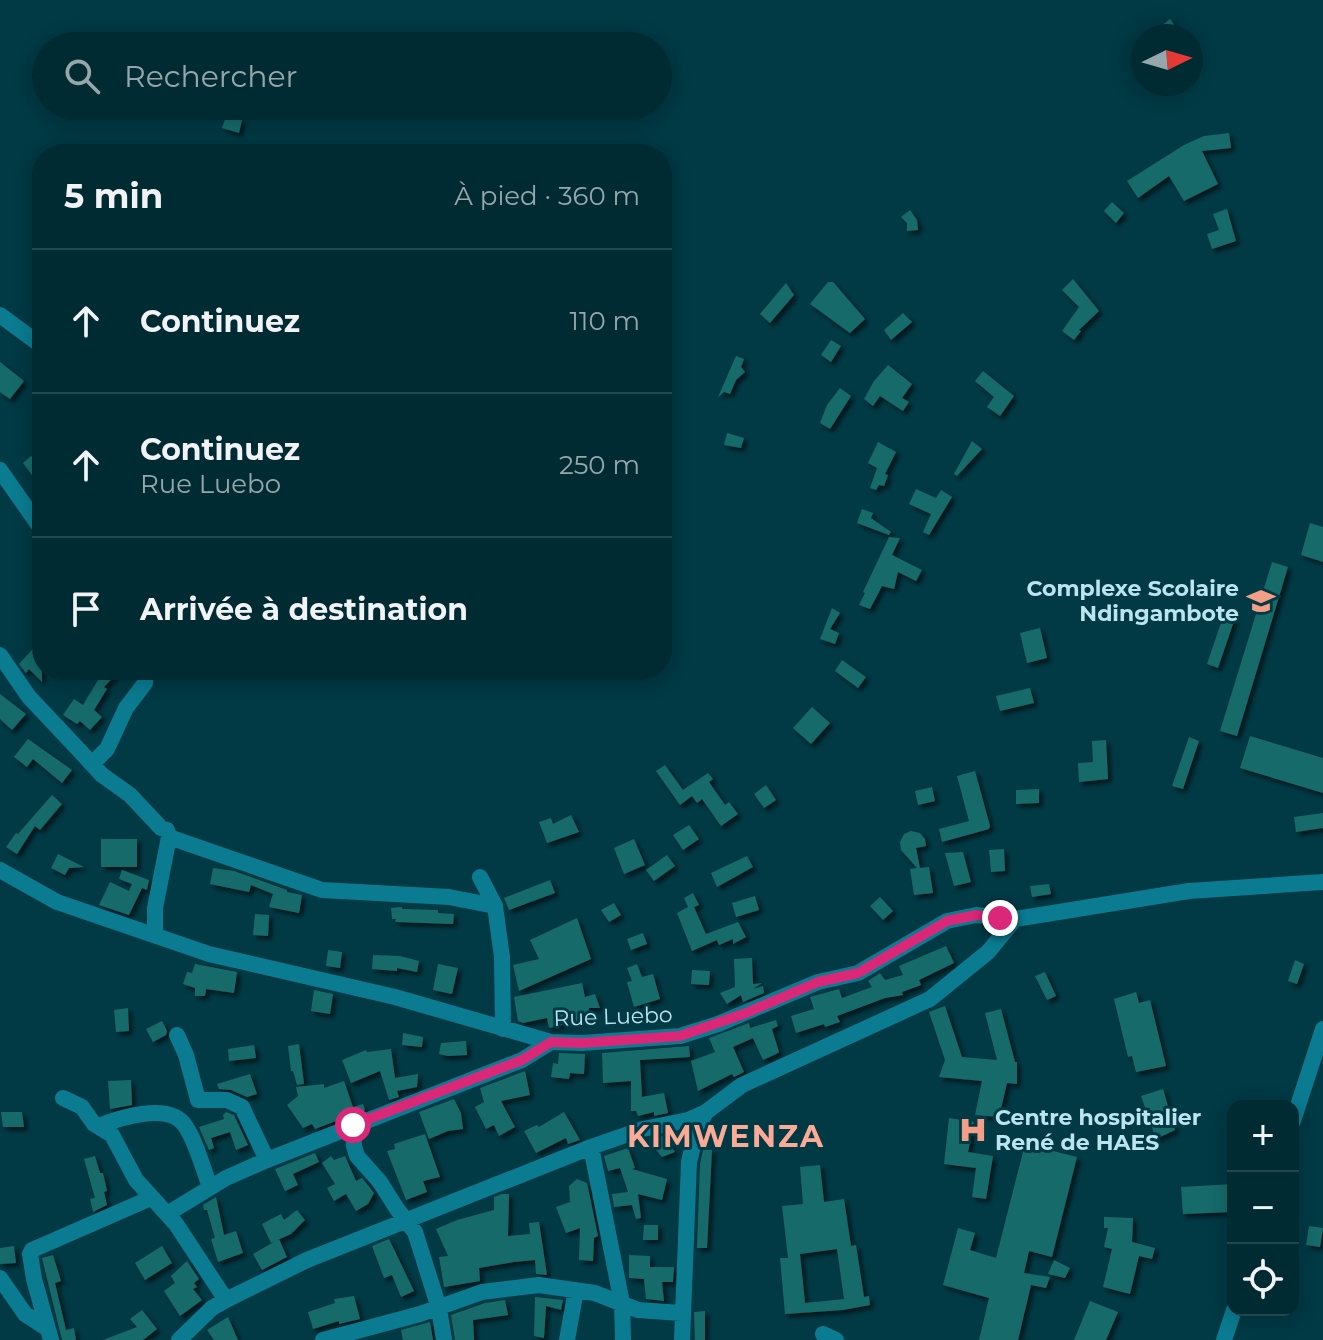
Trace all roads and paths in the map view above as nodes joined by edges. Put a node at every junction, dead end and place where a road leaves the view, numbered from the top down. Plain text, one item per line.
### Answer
1 (0, 315) edge
2 (32, 339) edge
3 (0, 470) edge
4 (32, 516) edge
5 (0, 655) edge
6 (145, 680) edge
7 (93, 763) junction
8 (169, 837) junction
9 (4, 876) edge
10 (480, 877) dead end
11 (1323, 882) edge
12 (495, 906) junction
13 (1015, 919) junction
14 (155, 934) junction
15 (503, 1029) junction
16 (1323, 1029) edge
17 (177, 1035) dead end
18 (551, 1042) junction
19 (63, 1098) dead end
20 (1299, 1103) edge
21 (706, 1112) junction
22 (353, 1125) junction
23 (99, 1126) junction
24 (591, 1147) junction
25 (267, 1160) junction
26 (210, 1187) junction
27 (151, 1198) junction
28 (167, 1214) junction
29 (408, 1221) junction
30 (0, 1278) edge
31 (617, 1278) junction
32 (34, 1279) junction
33 (576, 1290) junction
34 (595, 1293) junction
35 (226, 1300) junction
36 (622, 1303) junction
37 (16, 1304) junction
38 (439, 1308) junction
39 (681, 1313) junction
40 (1232, 1316) edge
41 (50, 1334) edge
42 (330, 1339) edge
43 (179, 1340) edge
44 (444, 1340) edge
45 (567, 1340) edge
46 (623, 1340) edge
47 (682, 1340) edge
48 (1224, 1340) edge

1 - 2 street
3 - 4 street
5 - 7 street
6 - 7 street
7 - 8 street
8 - 12 street
8 - 14 street
9 - 14 street, Rue Luebo
10 - 12 street
11 - 13 street, Rue Luebo
12 - 15 street
13 - 18 street, Rue Luebo
13 - 21 street
14 - 15 street, Rue Luebo
15 - 18 street, Rue Luebo
16 - 20 street
17 - 25 street
18 - 22 street
19 - 23 street
21 - 24 street
21 - 39 street
22 - 25 street
22 - 29 street
23 - 26 street
23 - 27 street
24 - 29 street
24 - 31 street
25 - 26 street
26 - 28 street
27 - 28 street
27 - 32 street
28 - 35 street
29 - 35 street
29 - 38 street
30 - 37 street
31 - 34 street
31 - 36 street
32 - 37 street
32 - 41 street
33 - 34 street
33 - 38 street
33 - 45 street
34 - 36 street
35 - 43 street
36 - 39 street
36 - 46 street
37 - 41 street
38 - 42 street
38 - 44 street
39 - 47 street
40 - 48 street

